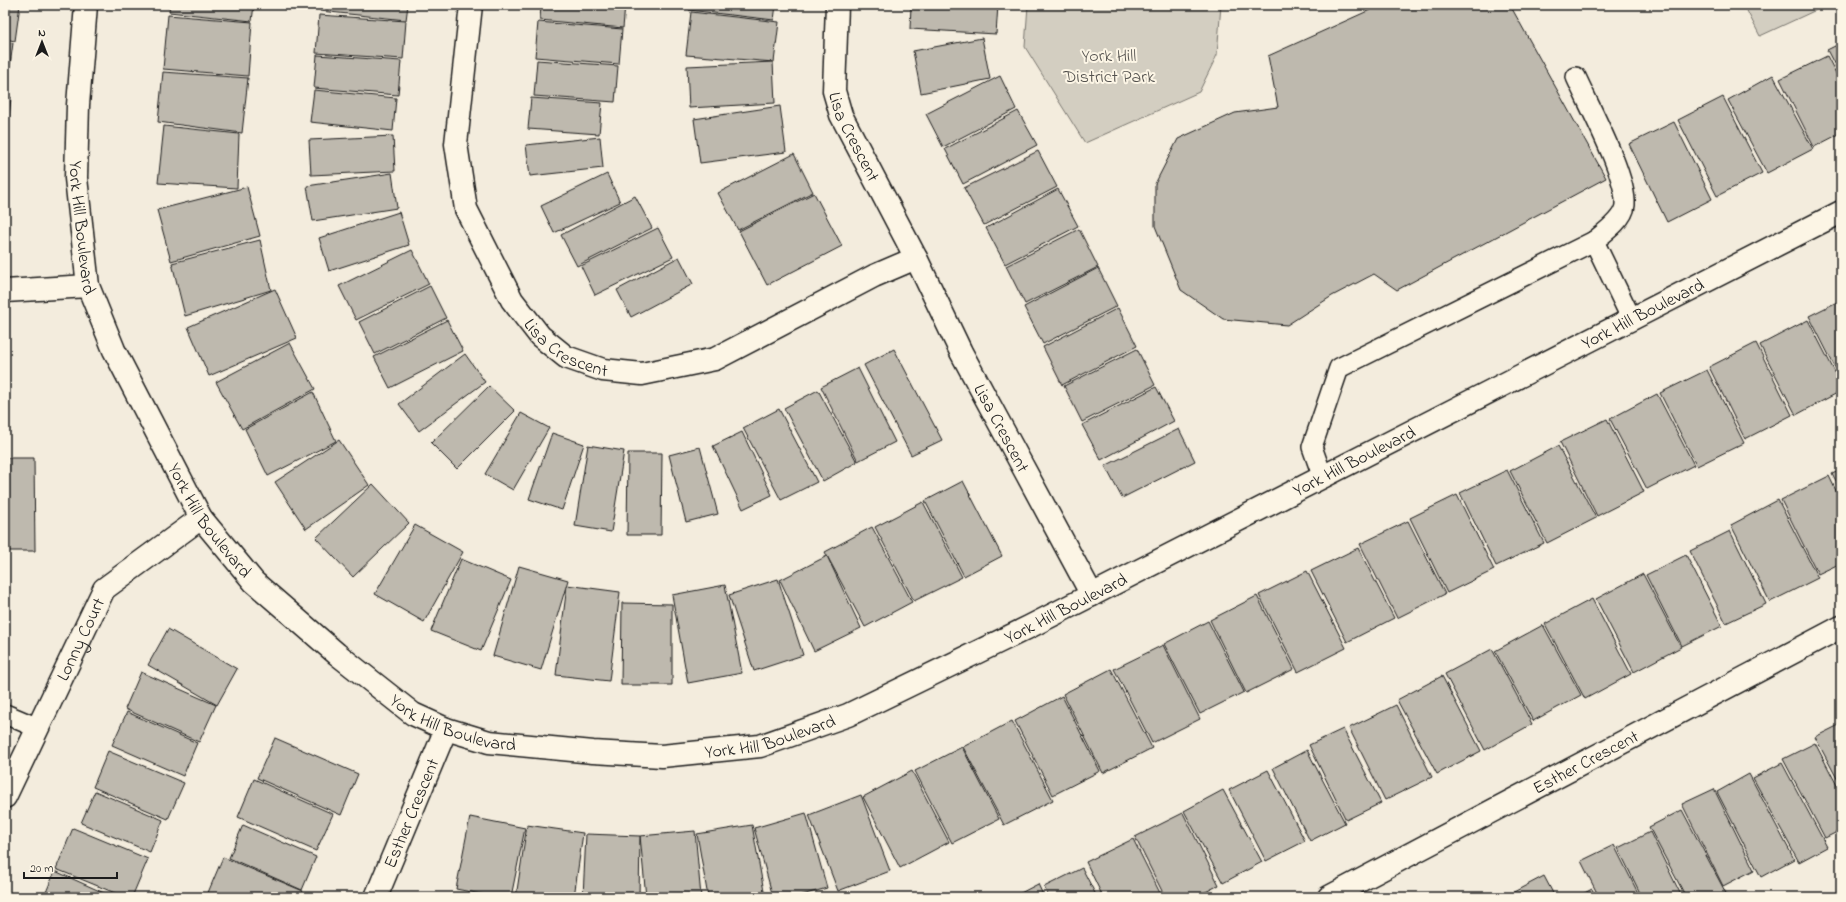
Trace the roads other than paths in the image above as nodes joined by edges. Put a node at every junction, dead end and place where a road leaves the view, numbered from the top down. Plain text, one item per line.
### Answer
1 (86, 5) edge
2 (471, 5) edge
3 (837, 5) edge
4 (1576, 77) dead end
5 (1841, 212) edge
6 (1594, 241) junction
7 (916, 258) junction
8 (88, 286) junction
9 (5, 291) edge
10 (1632, 320) junction
11 (1323, 478) junction
12 (201, 518) junction
13 (1092, 595) junction
14 (1841, 627) edge
15 (5, 714) edge
16 (38, 728) junction
17 (446, 729) junction
18 (5, 798) edge
19 (376, 897) edge
20 (1329, 897) edge

1 - 8 street, York Hill Boulevard
2 - 7 street, Lisa Crescent
3 - 7 street, Lisa Crescent
4 - 6 lane
5 - 10 street, York Hill Boulevard
6 - 10 lane
6 - 11 lane
7 - 13 street, Lisa Crescent
8 - 9 street
8 - 12 street, York Hill Boulevard
10 - 11 street, York Hill Boulevard
11 - 13 street, York Hill Boulevard
12 - 16 street, Lonny Court
12 - 17 street, York Hill Boulevard
13 - 17 street, York Hill Boulevard
14 - 20 street, Esther Crescent
15 - 16 lane
16 - 18 street, Lonny Court
17 - 19 street, Esther Crescent

